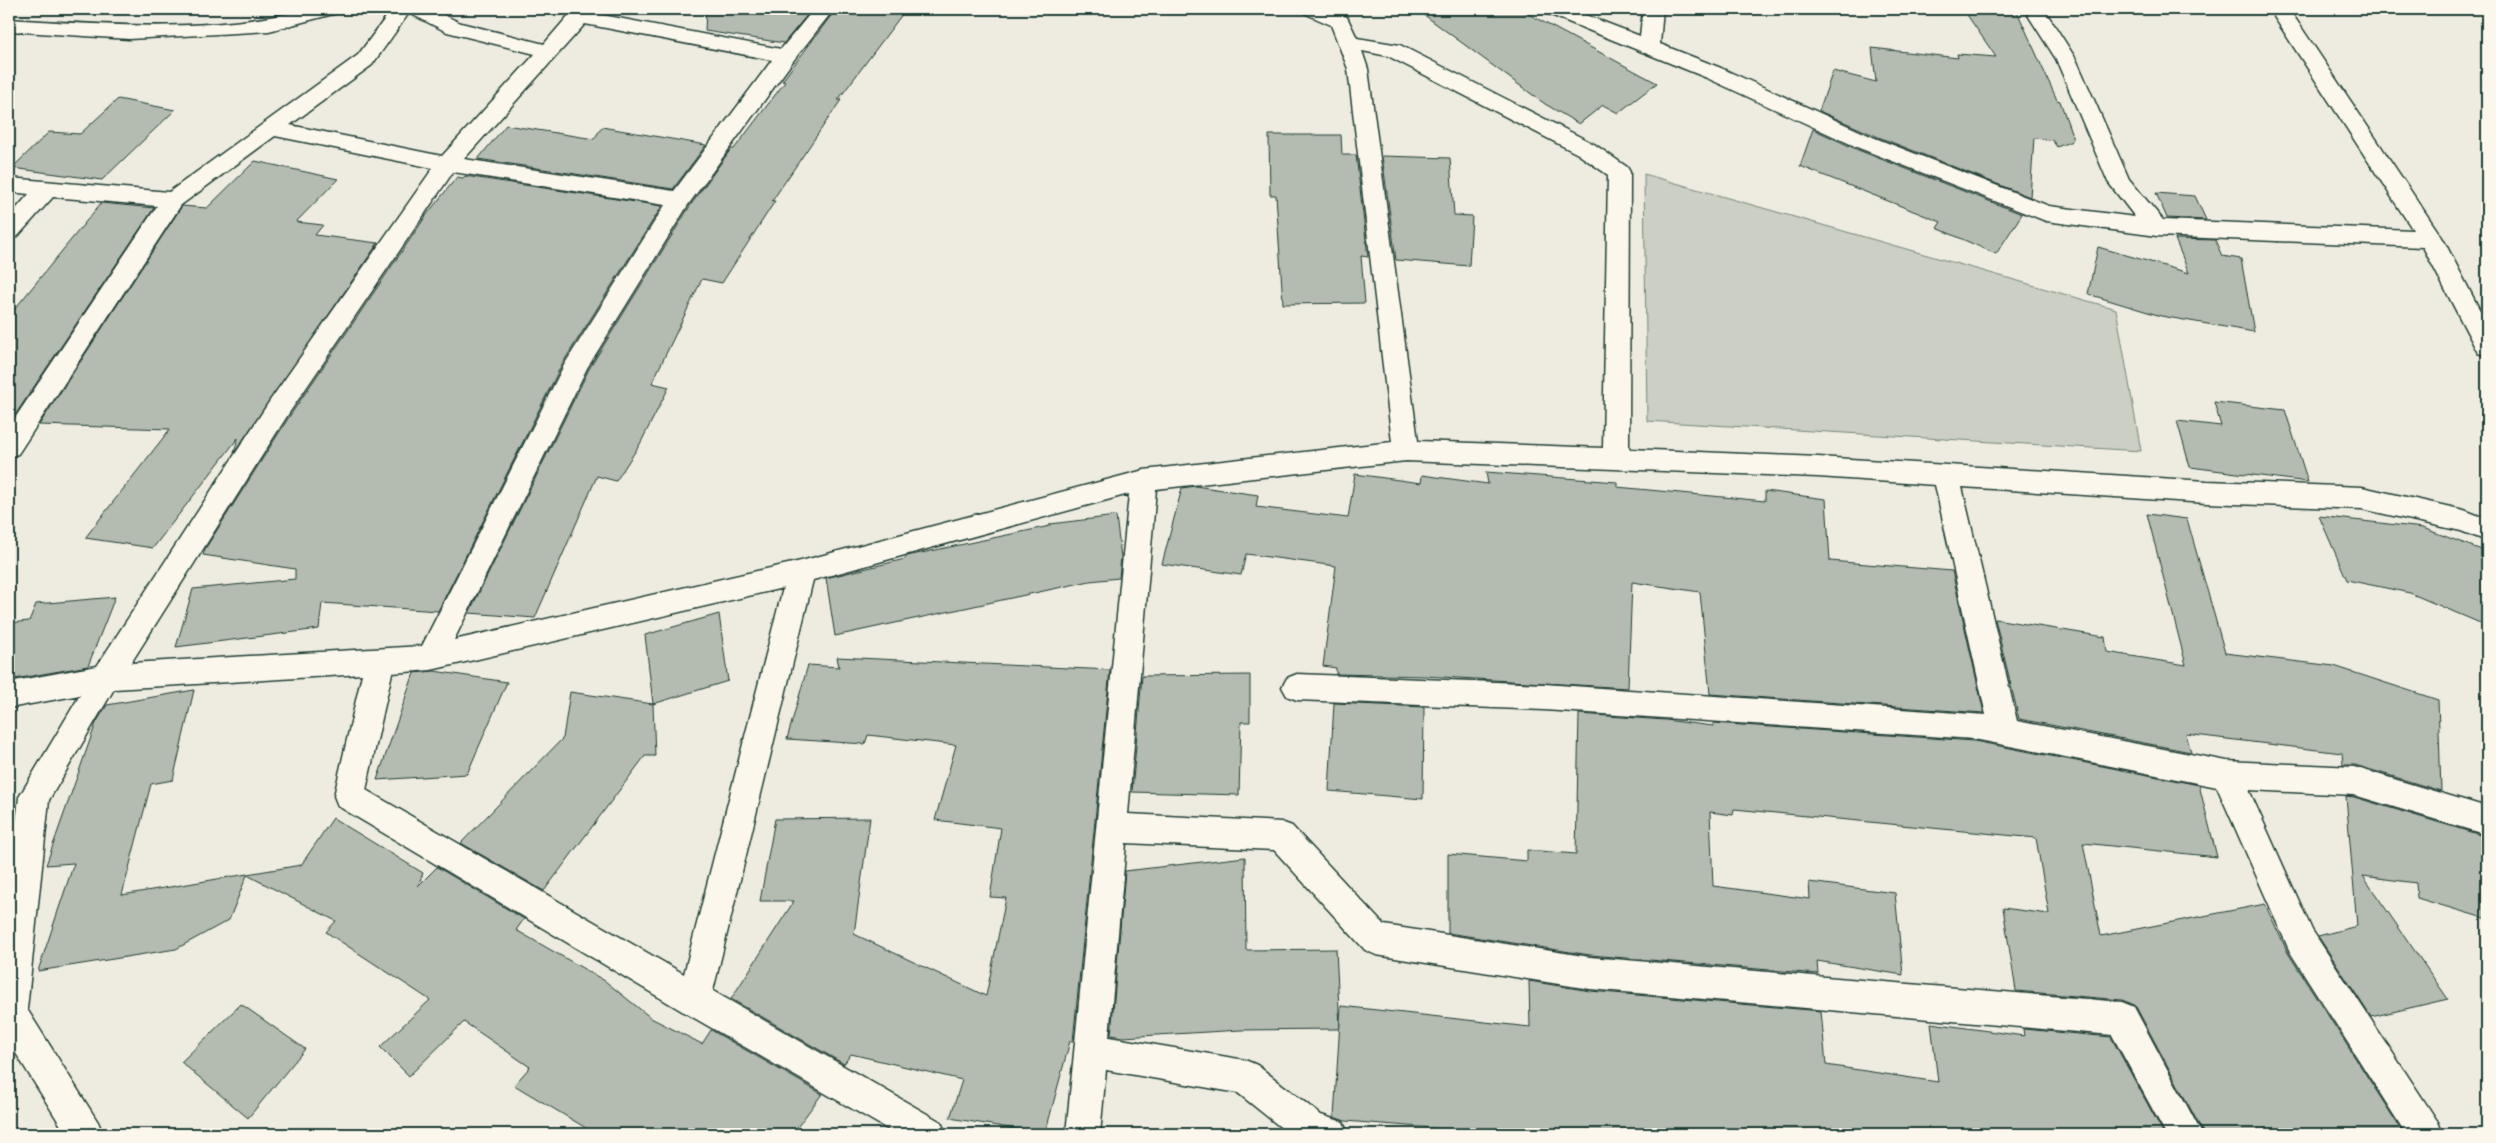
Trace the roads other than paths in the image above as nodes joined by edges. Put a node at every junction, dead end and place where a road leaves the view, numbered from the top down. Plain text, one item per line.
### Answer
1 (330, 9) edge
2 (402, 9) edge
3 (416, 9) edge
4 (824, 9) edge
5 (1311, 9) edge
6 (1553, 9) edge
7 (1653, 9) edge
8 (2034, 9) edge
9 (2279, 9) edge
10 (582, 13) edge
11 (9, 25) edge
12 (1348, 43) junction
13 (1649, 47) junction
14 (548, 52) junction
15 (786, 56) junction
16 (271, 128) junction
17 (447, 164) junction
18 (9, 185) edge
19 (47, 189) junction
20 (173, 200) junction
21 (680, 200) junction
22 (2157, 228) junction
23 (9, 231) edge
24 (2431, 239) junction
25 (2487, 347) edge
26 (9, 447) edge
27 (1406, 451) junction
28 (1616, 458) junction
29 (1946, 474) junction
30 (1144, 480) junction
31 (2487, 530) edge
32 (801, 572) junction
33 (431, 658) junction
34 (380, 660) junction
35 (106, 677) junction
36 (1298, 687) dead end
37 (9, 695) edge
38 (2005, 732) junction
39 (2227, 775) junction
40 (2487, 821) edge
41 (1112, 828) junction
42 (694, 999) junction
43 (1091, 1051) junction
44 (86, 1134) edge
45 (929, 1134) edge
46 (1083, 1134) edge
47 (1330, 1134) edge
48 (2185, 1134) edge
49 (2426, 1134) edge

1 - 11 street
2 - 16 street
3 - 14 street
4 - 15 street
5 - 12 street
6 - 13 street
7 - 13 street
8 - 22 street
9 - 24 street
10 - 14 street
10 - 15 street
12 - 27 street
12 - 28 street
13 - 22 street
14 - 17 street
15 - 21 street
16 - 17 street
16 - 20 street
17 - 21 street
17 - 35 street
18 - 19 street
19 - 20 street
19 - 23 street
20 - 26 street
21 - 33 street
22 - 24 street
24 - 25 street
27 - 28 street
27 - 30 street
28 - 29 street
29 - 31 street
29 - 38 street
30 - 32 street
30 - 41 street
32 - 33 street
32 - 42 street
33 - 34 street
34 - 35 street
34 - 42 street
35 - 37 street
35 - 44 street
36 - 38 street
38 - 39 street
39 - 40 street
39 - 49 street
41 - 43 street
41 - 48 street
42 - 45 street
43 - 46 street
43 - 47 street

